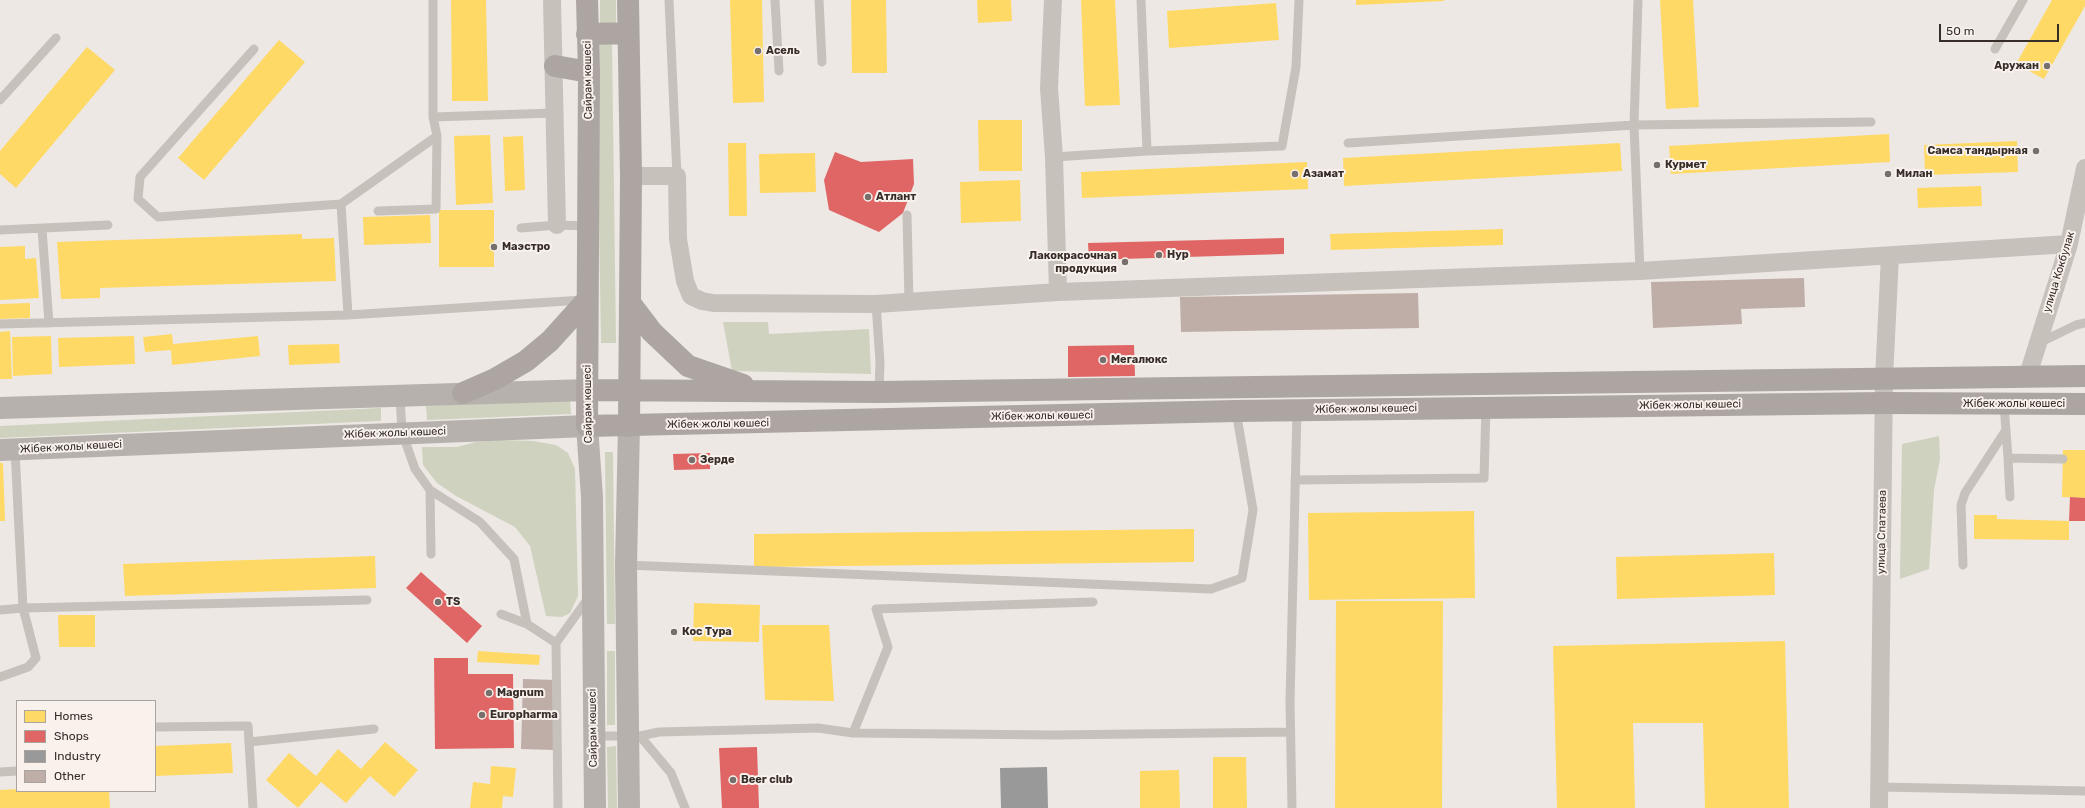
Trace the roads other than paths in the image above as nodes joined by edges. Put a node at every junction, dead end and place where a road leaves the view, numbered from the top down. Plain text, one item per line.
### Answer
1 (433, 0) edge
2 (552, 0) edge
3 (587, 0) edge
4 (628, 0) edge
5 (669, 0) edge
6 (775, 0) edge
7 (819, 0) edge
8 (1053, 0) edge
9 (1141, 0) edge
10 (1299, 0) edge
11 (1638, 0) edge
12 (2023, 0) edge
13 (628, 33) junction
14 (587, 34) junction
15 (56, 38) dead end
16 (254, 49) dead end
17 (1995, 49) dead end
18 (822, 62) dead end
19 (555, 66) junction
20 (780, 71) dead end
21 (589, 72) junction
22 (0, 100) edge
23 (554, 113) junction
24 (433, 117) junction
25 (1872, 122) dead end
26 (1634, 125) junction
27 (437, 136) junction
28 (1348, 143) dead end
29 (1147, 151) junction
30 (1054, 157) junction
31 (2085, 168) edge
32 (631, 176) junction
33 (677, 176) junction
34 (341, 204) junction
35 (378, 211) dead end
36 (907, 215) dead end
37 (557, 225) junction
38 (108, 226) dead end
39 (588, 226) junction
40 (522, 228) dead end
41 (42, 229) junction
42 (0, 230) edge
43 (2069, 244) junction
44 (1890, 256) junction
45 (1640, 271) junction
46 (1058, 292) junction
47 (587, 300) junction
48 (909, 302) junction
49 (630, 303) junction
50 (876, 304) junction
51 (348, 315) junction
52 (49, 323) junction
53 (2085, 323) edge
54 (0, 324) edge
55 (2037, 344) junction
56 (2028, 375) junction
57 (2085, 376) edge
58 (1884, 378) junction
59 (588, 390) junction
60 (629, 390) junction
61 (759, 391) junction
62 (879, 392) junction
63 (463, 393) junction
64 (400, 395) junction
65 (1884, 403) junction
66 (2004, 404) junction
67 (2085, 404) edge
68 (0, 408) edge
69 (1486, 408) junction
70 (1297, 410) junction
71 (1236, 411) junction
72 (587, 426) junction
73 (629, 426) junction
74 (2006, 430) junction
75 (402, 432) junction
76 (7, 450) edge
77 (2008, 458) junction
78 (2063, 460) dead end
79 (1295, 480) junction
80 (430, 490) junction
81 (2010, 497) dead end
82 (431, 554) dead end
83 (626, 565) junction
84 (1963, 565) dead end
85 (592, 593) junction
86 (367, 600) dead end
87 (1093, 602) dead end
88 (23, 608) junction
89 (0, 610) edge
90 (501, 614) dead end
91 (527, 624) junction
92 (627, 638) junction
93 (592, 640) junction
94 (556, 643) junction
95 (0, 677) edge
96 (156, 727) edge
97 (374, 729) dead end
98 (1290, 732) junction
99 (853, 733) junction
100 (594, 736) junction
101 (634, 736) junction
102 (249, 742) junction
103 (16, 771) edge
104 (0, 772) edge
105 (1879, 787) junction
106 (2085, 791) edge
107 (253, 808) edge
108 (558, 808) edge
109 (595, 808) edge
110 (629, 808) edge
111 (684, 808) edge
112 (1292, 808) edge
113 (1879, 808) edge

1 - 24 lane
2 - 19 street
3 - 14 main road, Сайрам көшесі
4 - 13 main road
5 - 33 lane
6 - 20 lane
7 - 18 lane
8 - 30 street
9 - 29 lane
10 - 29 lane
11 - 26 lane
12 - 17 lane
13 - 14 main road
13 - 32 main road
14 - 21 main road, Сайрам көшесі
15 - 22 lane
16 - 34 lane
19 - 21 main road
19 - 23 street
21 - 39 main road, Сайрам көшесі
23 - 24 lane
23 - 37 street
24 - 27 lane
25 - 26 lane
26 - 28 lane
26 - 45 lane
27 - 34 lane
27 - 35 lane
29 - 30 lane
30 - 46 street
31 - 43 street, улица Кокбулак
32 - 33 street
32 - 49 main road
33 - 50 street
34 - 51 lane
36 - 48 lane
37 - 39 lane
37 - 40 lane
38 - 41 lane
39 - 47 main road, Сайрам көшесі
41 - 42 lane
41 - 52 lane
43 - 44 street
43 - 55 street, улица Кокбулак
44 - 45 street
44 - 58 street, улица Спатаева
45 - 46 street
46 - 48 street
47 - 51 lane
47 - 59 main road, Сайрам көшесі
47 - 63 main road
48 - 50 street
49 - 60 main road
49 - 61 main road
50 - 62 lane
51 - 52 lane
52 - 54 lane
53 - 55 lane
55 - 56 street, улица Кокбулак
56 - 57 main road
56 - 58 main road
58 - 62 main road
58 - 65 street, улица Спатаева
59 - 60 main road
59 - 63 main road
59 - 72 main road, Сайрам көшесі
60 - 61 main road
60 - 73 main road
61 - 62 main road
63 - 64 main road
64 - 68 main road
64 - 75 lane
65 - 66 main road, Жібек жолы көшесі
65 - 69 main road, Жібек жолы көшесі
65 - 105 street, улица Спатаева
66 - 67 main road, Жібек жолы көшесі
66 - 74 lane
69 - 70 main road, Жібек жолы көшесі
69 - 79 lane
70 - 71 main road, Жібек жолы көшесі
70 - 79 lane
71 - 73 main road, Жібек жолы көшесі
71 - 83 lane
72 - 73 main road, Жібек жолы көшесі
72 - 75 main road, Жібек жолы көшесі
72 - 85 main road, Сайрам көшесі
73 - 83 main road
74 - 77 lane
74 - 84 lane
75 - 76 main road, Жібек жолы көшесі
75 - 80 lane
76 - 88 lane
77 - 78 lane
77 - 81 lane
79 - 98 lane
80 - 82 lane
80 - 91 lane
83 - 92 main road
85 - 93 main road, Сайрам көшесі
85 - 94 lane
86 - 88 lane
87 - 99 lane
88 - 89 lane
88 - 95 lane
90 - 91 lane
91 - 94 lane
92 - 93 main road
92 - 101 main road
93 - 100 main road, Сайрам көшесі
94 - 108 lane
96 - 102 lane
97 - 102 lane
98 - 99 lane
98 - 112 lane
99 - 101 lane
100 - 101 lane
100 - 109 main road, Сайрам көшесі
101 - 110 main road
101 - 111 lane
102 - 107 lane
103 - 104 lane
105 - 106 lane
105 - 113 street, улица Спатаева

